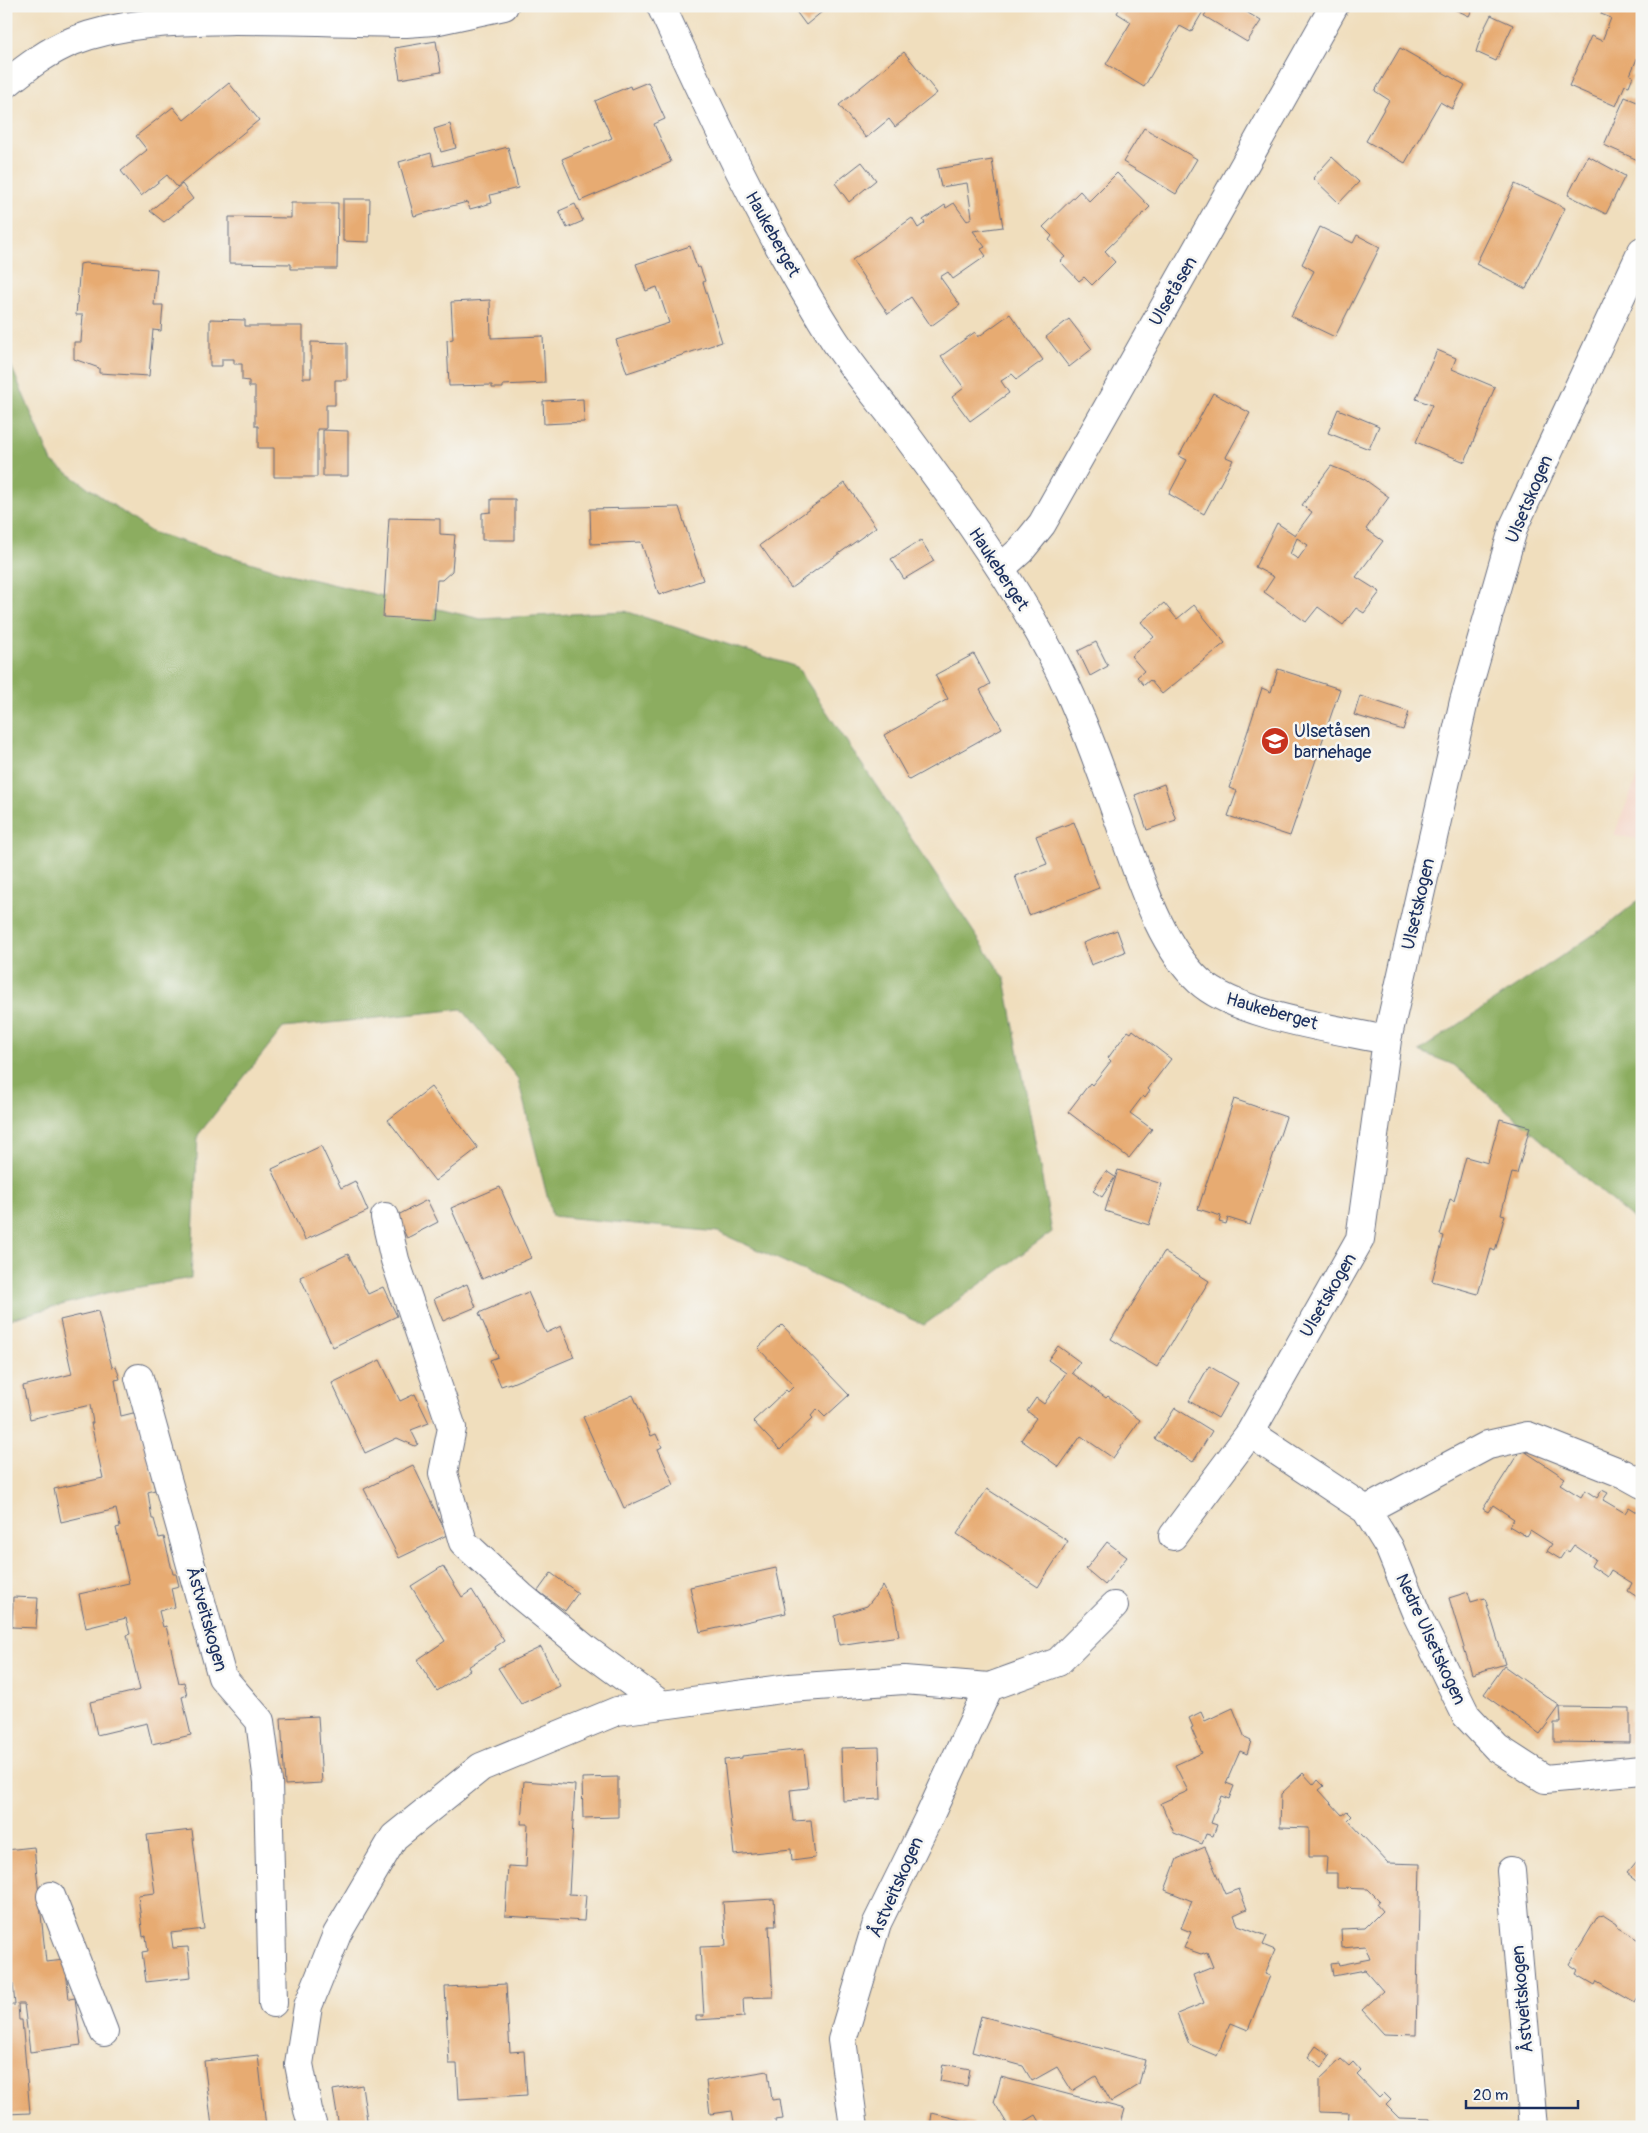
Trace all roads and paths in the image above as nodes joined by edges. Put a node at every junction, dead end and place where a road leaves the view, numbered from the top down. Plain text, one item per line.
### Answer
1 (504, 6) edge
2 (661, 6) edge
3 (1334, 6) edge
4 (6, 84) edge
5 (1642, 252) edge
6 (1001, 568) junction
7 (1387, 1040) junction
8 (385, 1217) dead end
9 (138, 1378) dead end
10 (1250, 1433) junction
11 (1642, 1484) edge
12 (1366, 1510) junction
13 (1173, 1536) dead end
14 (1114, 1606) dead end
15 (989, 1686) junction
16 (662, 1705) junction
17 (1642, 1770) edge
18 (1511, 1871) dead end
19 (51, 1896) dead end
20 (273, 2004) dead end
21 (104, 2032) dead end
22 (313, 2127) edge
23 (854, 2127) edge
24 (1533, 2127) edge

1 - 4 street
2 - 6 street, Haukeberget
3 - 6 street, Ulsetåsen
5 - 7 street, Ulsetskogen
6 - 7 street, Haukeberget
7 - 10 street, Ulsetskogen
8 - 16 street
9 - 20 street, Åstveitskogen
10 - 12 street, Nedre Ulsetskogen
10 - 13 street, Ulsetskogen
11 - 12 street
12 - 17 street, Nedre Ulsetskogen
14 - 15 street
15 - 16 street
15 - 23 street, Åstveitskogen
16 - 22 street
18 - 24 street, Åstveitskogen
19 - 21 street

